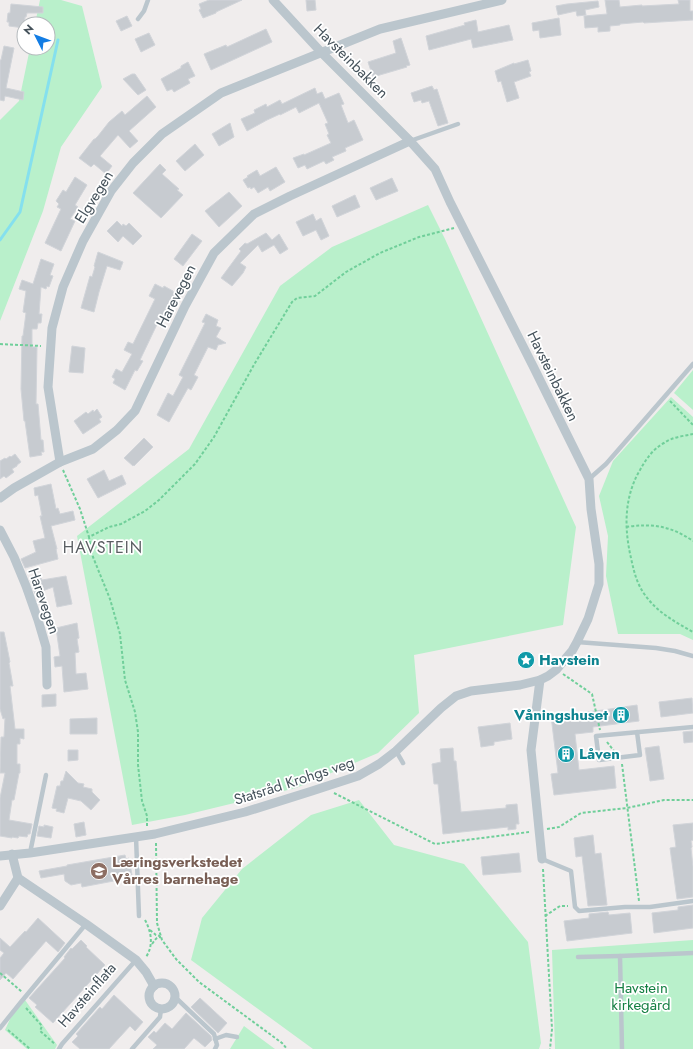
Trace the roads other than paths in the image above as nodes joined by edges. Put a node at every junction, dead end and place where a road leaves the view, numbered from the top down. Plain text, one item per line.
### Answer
1 (148, 0) edge
2 (273, 0) edge
3 (502, 0) edge
4 (138, 19) dead end
5 (321, 52) junction
6 (458, 124) dead end
7 (410, 141) junction
8 (693, 364) edge
9 (60, 462) junction
10 (588, 480) junction
11 (0, 498) edge
12 (0, 530) edge
13 (578, 642) junction
14 (693, 656) edge
15 (540, 680) junction
16 (47, 686) dead end
17 (690, 727) edge
18 (637, 732) junction
19 (396, 751) junction
20 (403, 763) dead end
21 (46, 775) dead end
22 (136, 837) junction
23 (30, 853) junction
24 (12, 854) junction
25 (0, 856) edge
26 (542, 859) joint
27 (18, 878) junction
28 (693, 901) edge
29 (0, 906) edge
30 (139, 916) road end
31 (86, 924) junction
32 (693, 953) edge
33 (620, 956) junction
34 (578, 957) dead end
35 (138, 962) junction
36 (154, 986) junction
37 (175, 997) junction
38 (161, 1009) junction
39 (1, 1026) edge
40 (237, 1037) dead end
41 (215, 1039) junction
42 (60, 1049) edge
43 (132, 1049) edge
44 (215, 1049) edge
45 (622, 1049) edge

1 - 4 lane
2 - 5 street, Havsteinbakken
3 - 5 street, Elgvegen
5 - 7 street, Havsteinbakken
5 - 9 street, Elgvegen
6 - 7 lane
7 - 9 street, Harevegen
7 - 10 street, Havsteinbakken
8 - 10 lane
9 - 11 street, Harevegen
10 - 13 street, Havsteinbakken
12 - 16 street, Harevegen
13 - 14 lane
13 - 15 street, Statsråd Krohgs veg
15 - 19 street, Statsråd Krohgs veg
15 - 26 street
17 - 18 lane
18 - 18 lane
19 - 20 lane
19 - 22 street, Statsråd Krohgs veg
21 - 23 lane
22 - 23 street, Statsråd Krohgs veg
22 - 30 lane
23 - 24 street, Statsråd Krohgs veg
24 - 25 street, Statsråd Krohgs veg
24 - 27 street
26 - 28 lane
27 - 29 street
27 - 31 street, Havsteinflata
31 - 35 street, Havsteinflata
31 - 39 lane
32 - 33 lane
33 - 34 lane
33 - 45 lane
35 - 36 street, Havsteinflata
35 - 42 lane, Havsteinflata
36 - 37 street
36 - 38 street
37 - 38 street
37 - 41 lane
38 - 43 lane
40 - 41 lane
41 - 44 lane

